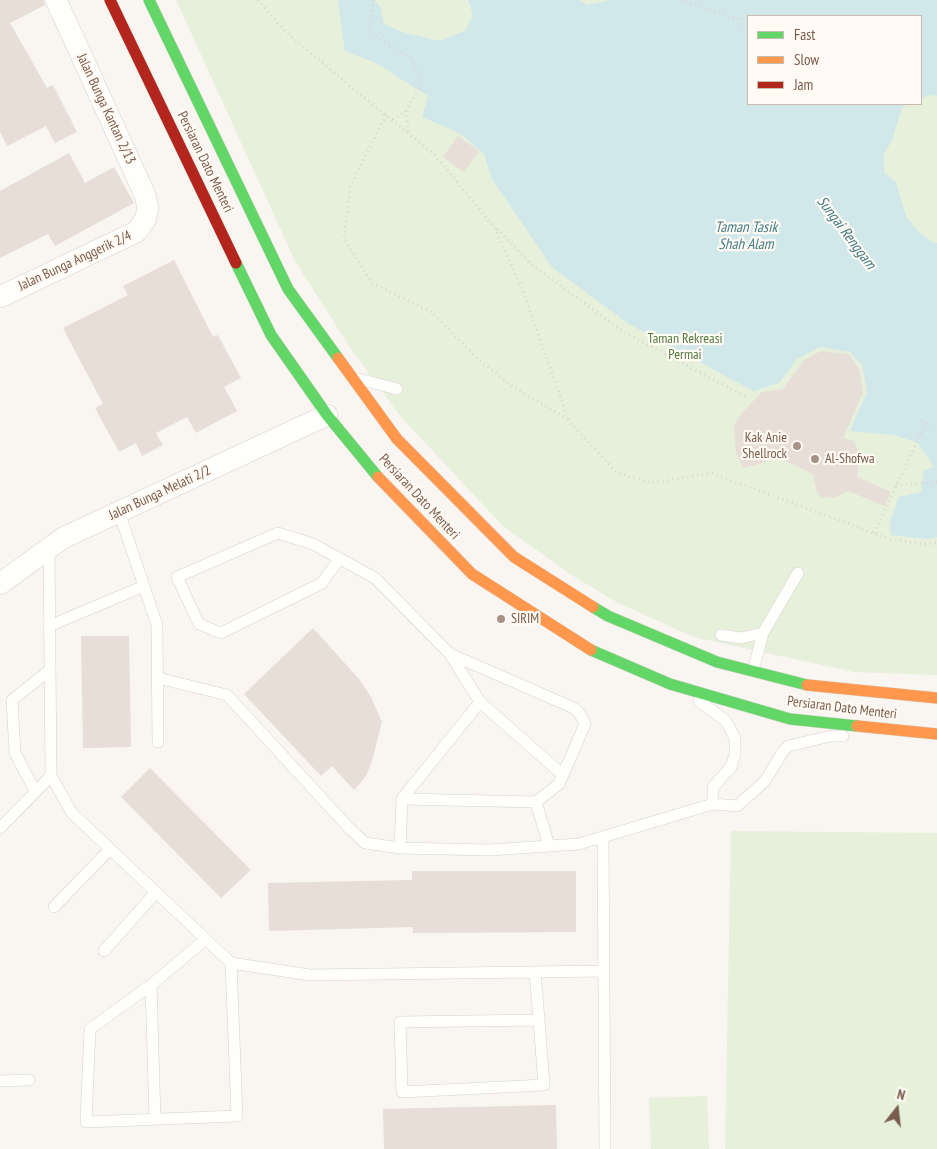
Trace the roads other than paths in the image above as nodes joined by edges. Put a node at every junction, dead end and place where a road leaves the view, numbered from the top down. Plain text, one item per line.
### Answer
1 (56, 0) edge
2 (110, 0) edge
3 (149, 0) edge
4 (145, 220) joint
5 (0, 297) edge
6 (352, 378) junction
7 (397, 388) dead end
8 (327, 416) junction
9 (119, 512) junction
10 (49, 548) junction
11 (339, 559) junction
12 (798, 573) dead end
13 (0, 584) edge
14 (144, 586) junction
15 (49, 626) junction
16 (763, 633) junction
17 (721, 635) dead end
18 (450, 654) junction
19 (50, 670) junction
20 (753, 671) junction
21 (158, 678) junction
22 (670, 684) junction
23 (937, 698) edge
24 (480, 702) junction
25 (922, 733) junction
26 (937, 734) edge
27 (158, 742) dead end
28 (563, 775) junction
29 (51, 776) junction
30 (36, 791) junction
31 (402, 798) junction
32 (536, 802) junction
33 (713, 804) junction
34 (3, 820) edge
35 (603, 837) junction
36 (549, 846) junction
37 (400, 848) junction
38 (110, 849) junction
39 (156, 892) junction
40 (54, 907) dead end
41 (206, 939) junction
42 (104, 951) dead end
43 (232, 963) junction
44 (604, 971) junction
45 (535, 972) junction
46 (151, 985) junction
47 (539, 1020) junction
48 (29, 1080) dead end
49 (0, 1081) edge
50 (155, 1119) junction
51 (605, 1149) edge

1 - 4 street, Jalan Bunga Kantan 2/13
2 - 8 main road, Persiaran Dato Menteri
3 - 6 main road, Persiaran Dato Menteri
4 - 5 street, Jalan Bunga Anggerik 2/4
6 - 7 lane
6 - 20 main road, Persiaran Dato Menteri
8 - 9 street, Jalan Bunga Melati 2/2
8 - 22 main road, Persiaran Dato Menteri
9 - 10 street, Jalan Bunga Melati 2/2
9 - 14 lane
10 - 13 street, Jalan Bunga Melati 2/2
10 - 15 lane
11 - 11 lane
11 - 18 lane
12 - 16 lane
14 - 15 lane
14 - 21 lane
15 - 19 lane
16 - 17 lane
16 - 20 lane
18 - 24 lane
18 - 28 lane
19 - 29 lane
19 - 30 lane
20 - 23 main road, Persiaran Dato Menteri
21 - 27 lane
21 - 37 lane
22 - 25 main road, Persiaran Dato Menteri
22 - 33 lane
24 - 28 lane
24 - 31 lane
25 - 26 main road, Persiaran Dato Menteri
25 - 33 lane
28 - 32 lane
29 - 30 lane
29 - 38 lane
30 - 34 lane
31 - 32 lane
31 - 37 lane
32 - 36 lane
33 - 35 lane
35 - 36 lane
35 - 44 lane
36 - 37 lane
38 - 39 lane
38 - 40 lane
39 - 41 lane
39 - 42 lane
41 - 43 lane
41 - 46 lane
43 - 45 lane
43 - 50 lane
44 - 45 lane
44 - 51 lane
45 - 47 lane
46 - 50 lane
46 - 50 lane
47 - 47 lane
48 - 49 lane

